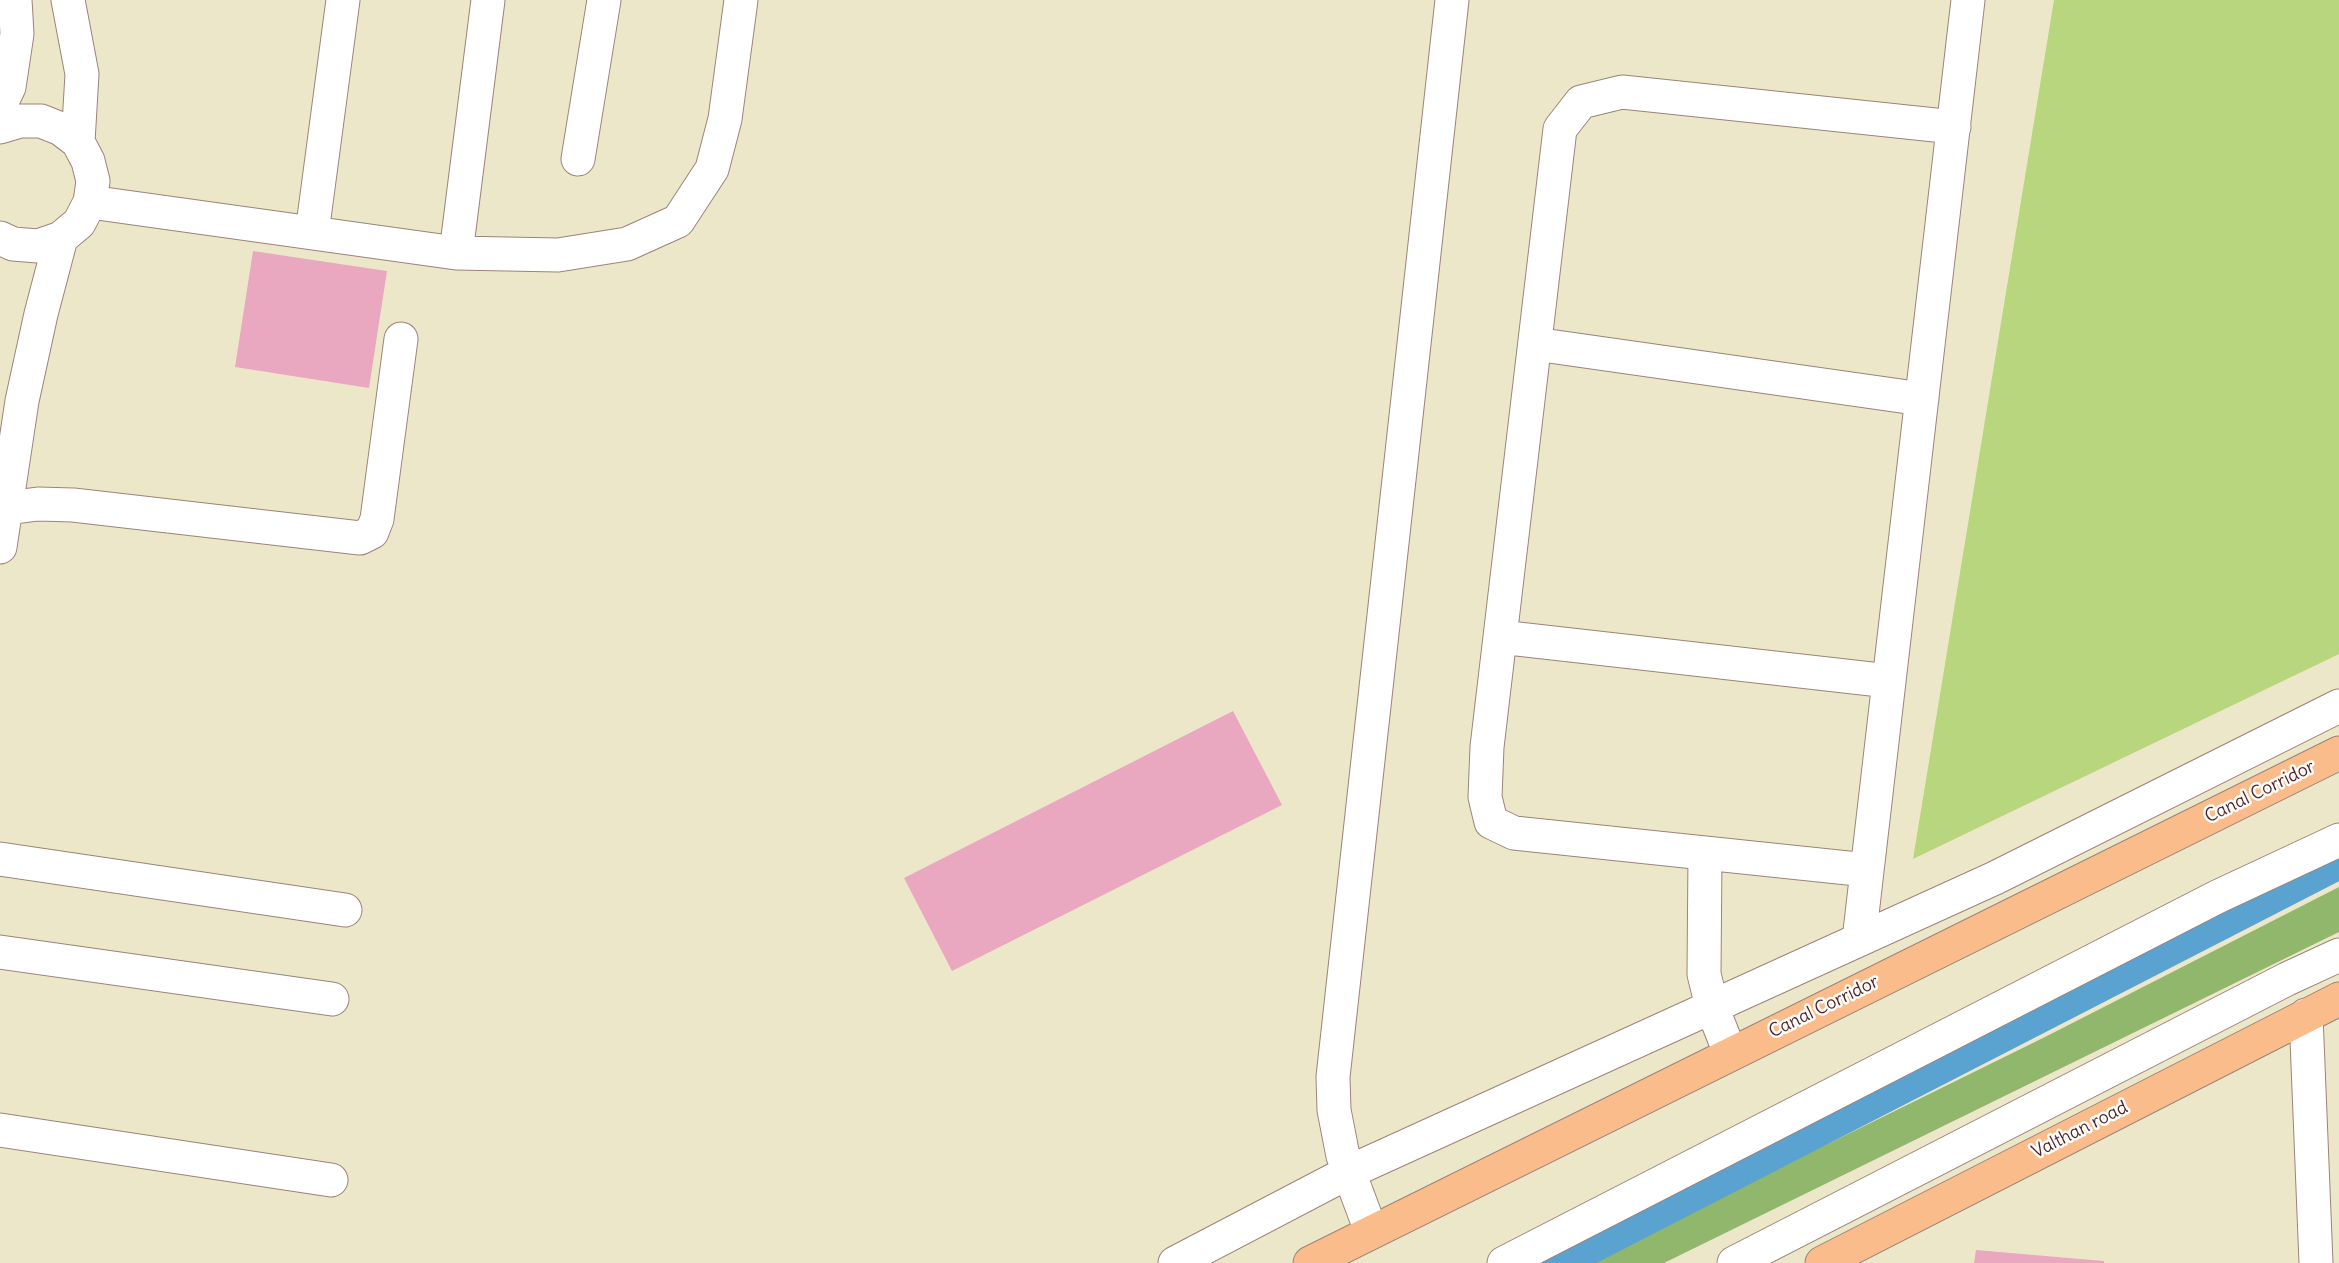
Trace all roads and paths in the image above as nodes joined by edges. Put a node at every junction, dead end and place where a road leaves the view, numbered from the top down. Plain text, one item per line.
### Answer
1 (15, 0) edge
2 (68, 0) edge
3 (343, 0) edge
4 (488, 0) edge
5 (604, 0) edge
6 (741, 0) edge
7 (1452, 0) edge
8 (1968, 0) edge
9 (0, 106) edge
10 (0, 127) edge
11 (1954, 128) junction
12 (78, 142) junction
13 (578, 159) dead end
14 (90, 202) junction
15 (312, 234) junction
16 (0, 238) edge
17 (62, 238) junction
18 (456, 253) junction
19 (400, 339) dead end
20 (1535, 344) junction
21 (1922, 399) junction
22 (2, 508) edge
23 (0, 547) edge
24 (1500, 638) junction
25 (1889, 681) junction
26 (2339, 706) edge
27 (2339, 753) edge
28 (2339, 840) edge
29 (1705, 853) junction
30 (0, 859) edge
31 (1867, 870) junction
32 (345, 910) dead end
33 (1859, 940) junction
34 (0, 952) edge
35 (2339, 955) edge
36 (332, 999) dead end
37 (2339, 999) edge
38 (1712, 1007) junction
39 (2306, 1015) junction
40 (1730, 1053) junction
41 (0, 1130) edge
42 (1349, 1172) junction
43 (331, 1180) dead end
44 (2327, 1222) edge
45 (1371, 1231) junction
46 (1175, 1263) edge
47 (1311, 1263) edge
48 (1504, 1263) edge
49 (1734, 1263) edge
50 (1822, 1263) edge
51 (2316, 1263) edge

1 - 9 street
2 - 12 street
3 - 15 street
4 - 18 street
5 - 13 street
6 - 18 street
7 - 42 street
8 - 11 street
10 - 12 street
11 - 20 street
11 - 21 street
12 - 14 street
14 - 15 street
14 - 17 street
15 - 18 street
16 - 17 street
17 - 22 street
19 - 22 street
20 - 21 street
20 - 24 street
21 - 25 street
22 - 23 street
24 - 25 street
24 - 29 street
25 - 31 street
26 - 33 street
27 - 40 main road, Canal Corridor
28 - 48 street
29 - 31 street
29 - 38 street
30 - 32 street
31 - 33 street
33 - 38 street
34 - 36 street
35 - 49 street
37 - 39 main road, Valthan road
38 - 40 street
38 - 42 street
39 - 44 street
39 - 50 main road, Valthan road
40 - 45 main road, Canal Corridor
41 - 43 street
42 - 45 street
42 - 46 street
44 - 51 street
45 - 47 main road, Canal Corridor

